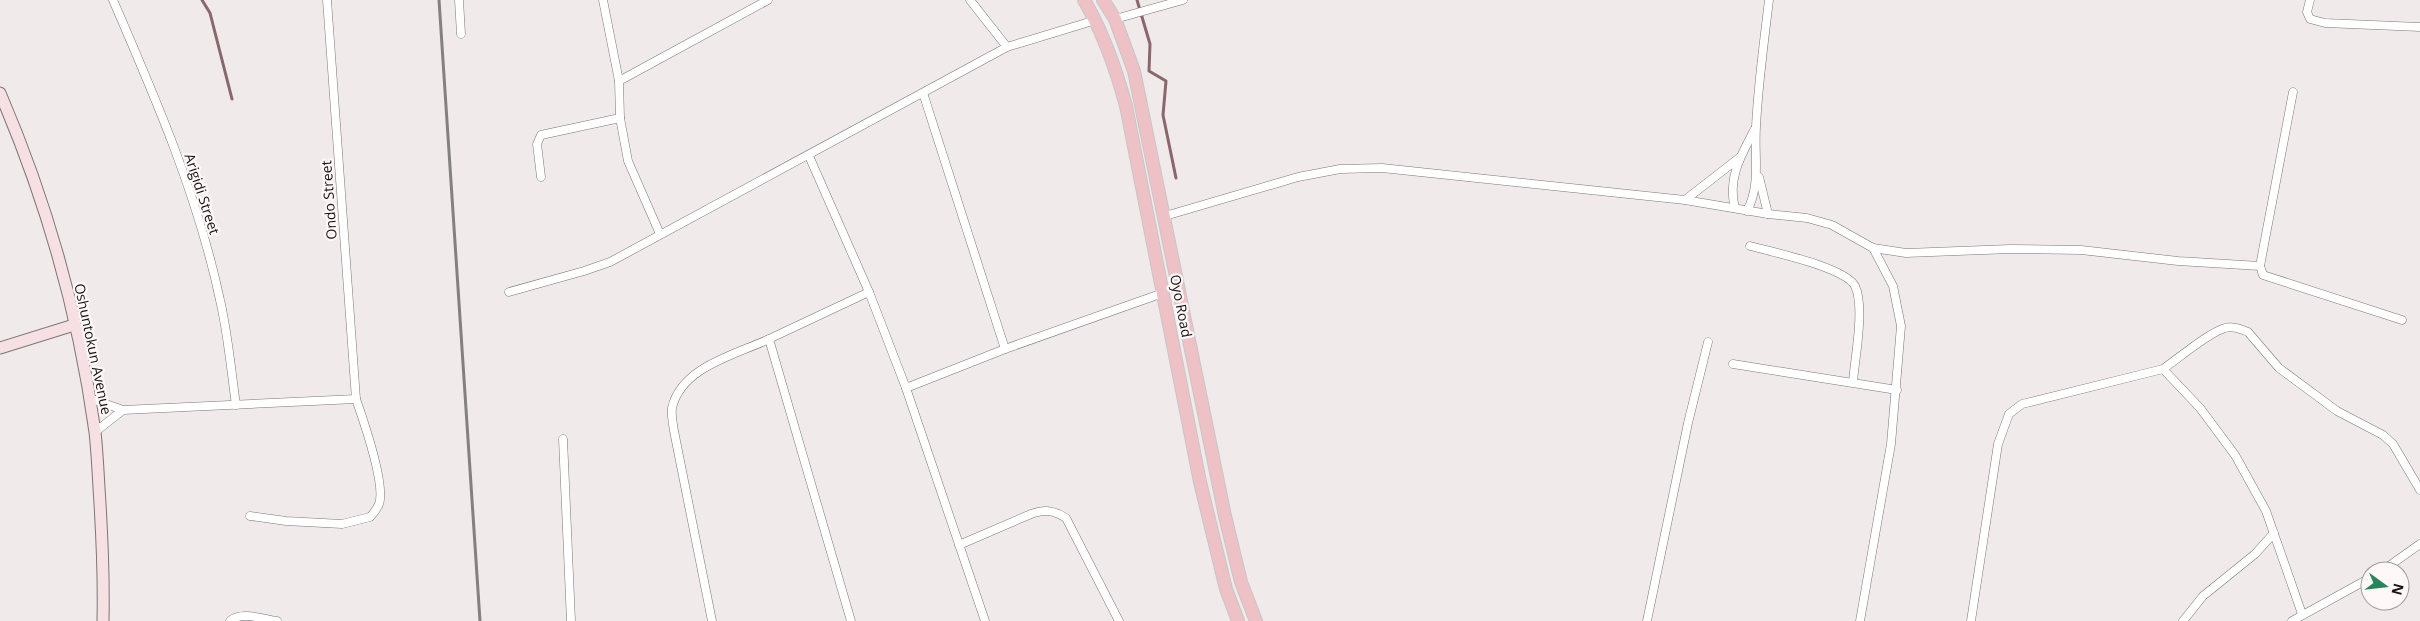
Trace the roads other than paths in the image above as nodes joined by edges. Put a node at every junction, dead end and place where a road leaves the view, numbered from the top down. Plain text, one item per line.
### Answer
1 (113, 0) edge
2 (327, 0) edge
3 (459, 0) edge
4 (603, 0) edge
5 (768, 0) edge
6 (970, 0) edge
7 (1084, 0) edge
8 (1103, 0) edge
9 (1183, 0) edge
10 (1769, 0) edge
11 (2310, 0) edge
12 (1096, 20) junction
13 (1115, 20) junction
14 (2420, 27) edge
15 (461, 34) dead end
16 (1007, 47) junction
17 (619, 81) junction
18 (2293, 92) dead end
19 (0, 93) edge
20 (923, 93) junction
21 (620, 118) junction
22 (1756, 128) junction
23 (809, 156) junction
24 (1739, 158) junction
25 (1756, 168) junction
26 (541, 177) dead end
27 (1685, 200) junction
28 (1735, 208) junction
29 (1747, 211) junction
30 (1768, 214) junction
31 (1165, 216) junction
32 (660, 234) junction
33 (1750, 246) dead end
34 (1873, 248) junction
35 (2260, 266) junction
36 (509, 292) dead end
37 (869, 292) junction
38 (1163, 293) junction
39 (2402, 320) dead end
40 (74, 325) junction
41 (769, 339) junction
42 (1708, 342) dead end
43 (0, 348) edge
44 (1005, 349) junction
45 (1733, 364) dead end
46 (2163, 369) junction
47 (1853, 381) junction
48 (906, 388) junction
49 (1897, 390) junction
50 (90, 398) junction
51 (356, 398) junction
52 (236, 405) junction
53 (123, 410) junction
54 (95, 432) junction
55 (564, 439) dead end
56 (2411, 474) junction
57 (2420, 477) edge
58 (2420, 490) edge
59 (250, 516) dead end
60 (2274, 533) junction
61 (959, 544) junction
62 (2420, 544) edge
63 (2396, 561) edge
64 (2360, 583) edge
65 (2302, 614) junction
66 (104, 621) edge
67 (230, 621) edge
68 (277, 621) edge
69 (571, 621) edge
70 (712, 621) edge
71 (851, 621) edge
72 (985, 621) edge
73 (1119, 621) edge
74 (1238, 621) edge
75 (1256, 621) edge
76 (1647, 621) edge
77 (1860, 621) edge
78 (1971, 621) edge
79 (2183, 621) edge
80 (2292, 621) edge

1 - 52 street, Arigidi Street
2 - 51 street, Ondo Street
3 - 15 street
4 - 17 street
5 - 17 street
6 - 16 street
7 - 12 main road, Oyo Road
8 - 13 main road, Oyo Road
9 - 13 street
10 - 22 street
11 - 14 street
12 - 16 street
12 - 38 main road, Oyo Road
13 - 31 main road, Oyo Road
16 - 20 street
17 - 21 street
18 - 35 street
19 - 40 main road, Oshuntokun Avenue
20 - 23 street
20 - 44 street
21 - 26 street
21 - 32 street
22 - 24 street
22 - 25 street
23 - 32 street
23 - 37 street
24 - 27 street
24 - 28 street
25 - 29 street
25 - 30 street
27 - 28 street
27 - 31 street
28 - 29 street
29 - 30 street
30 - 34 street
31 - 75 main road, Oyo Road
32 - 36 street
33 - 47 street
34 - 35 street
34 - 49 street
35 - 39 street
37 - 41 street
37 - 48 street
38 - 44 street
38 - 74 main road, Oyo Road
40 - 43 main road
40 - 50 main road, Oshuntokun Avenue
41 - 70 street
41 - 71 street
42 - 76 street
44 - 48 street
45 - 47 street
46 - 56 street
46 - 60 street
46 - 78 street
47 - 49 street
48 - 61 street
49 - 77 street
50 - 53 street
50 - 54 main road, Oshuntokun Avenue
51 - 52 street
51 - 59 street, Ondo Street
52 - 53 street
53 - 54 street
54 - 66 main road, Oshuntokun Avenue
55 - 69 street
56 - 57 street
56 - 58 street
60 - 65 street
60 - 79 street
61 - 72 street
61 - 73 street
62 - 63 street
64 - 65 street
65 - 80 street
67 - 68 street

